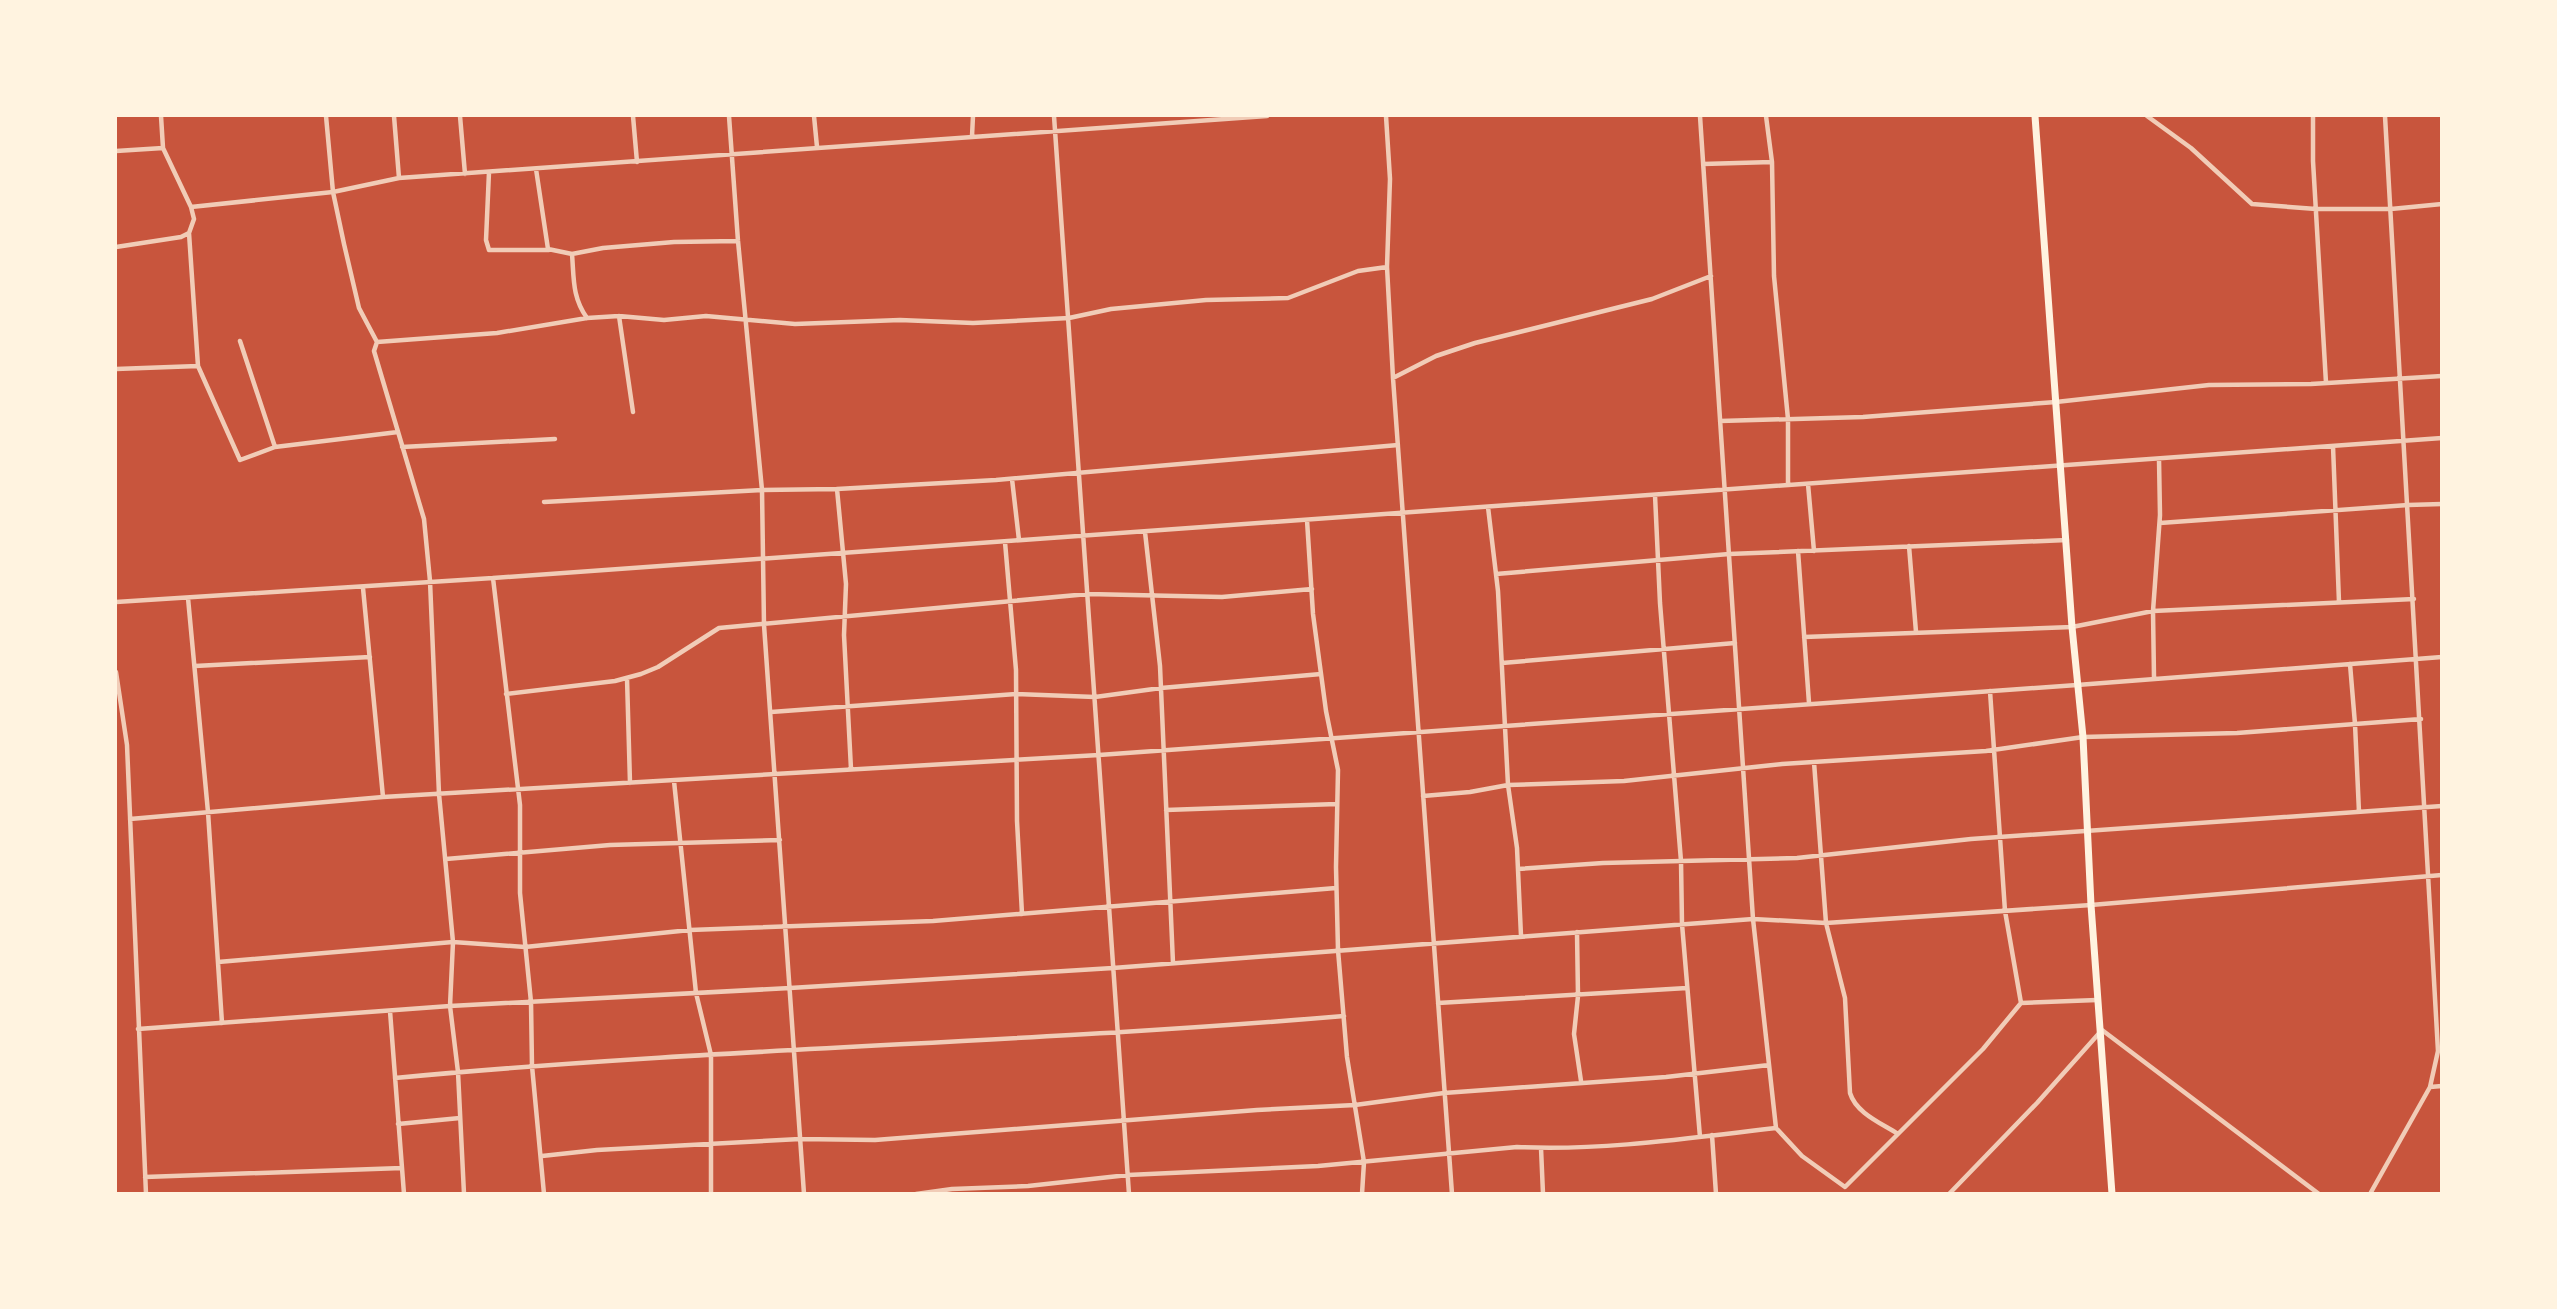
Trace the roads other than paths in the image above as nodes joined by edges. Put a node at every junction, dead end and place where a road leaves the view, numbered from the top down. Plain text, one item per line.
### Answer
1 (161, 116) edge
2 (326, 116) edge
3 (394, 116) edge
4 (460, 116) edge
5 (633, 116) edge
6 (729, 116) edge
7 (814, 116) edge
8 (973, 116) edge
9 (1054, 116) edge
10 (1267, 116) edge
11 (1386, 116) edge
12 (1700, 116) edge
13 (1766, 116) edge
14 (2035, 116) edge
15 (2147, 116) edge
16 (2313, 116) edge
17 (2385, 116) edge
18 (1056, 130) junction
19 (972, 136) junction
20 (817, 146) junction
21 (163, 149) junction
22 (116, 152) edge
23 (732, 153) junction
24 (637, 162) junction
25 (1772, 162) junction
26 (1703, 164) junction
27 (537, 169) junction
28 (489, 172) junction
29 (465, 174) junction
30 (399, 178) junction
31 (333, 192) junction
32 (2441, 204) edge
33 (191, 207) junction
34 (2316, 209) junction
35 (2391, 209) junction
36 (188, 233) junction
37 (737, 241) junction
38 (116, 247) edge
39 (549, 250) junction
40 (572, 254) junction
41 (1387, 267) junction
42 (1711, 276) junction
43 (619, 316) junction
44 (587, 318) junction
45 (746, 318) junction
46 (1069, 318) junction
47 (240, 341) dead end
48 (377, 342) junction
49 (198, 366) junction
50 (116, 369) edge
51 (2441, 376) edge
52 (2401, 377) junction
53 (1393, 378) junction
54 (2326, 383) junction
55 (2056, 402) junction
56 (633, 412) dead end
57 (1788, 419) junction
58 (1720, 421) junction
59 (398, 432) junction
60 (2441, 438) edge
61 (555, 439) dead end
62 (2404, 441) junction
63 (1398, 445) junction
64 (2333, 446) junction
65 (275, 447) junction
66 (402, 447) junction
67 (2159, 459) junction
68 (2061, 466) junction
69 (1079, 472) junction
70 (1012, 479) junction
71 (1808, 484) junction
72 (1788, 485) junction
73 (837, 489) junction
74 (762, 490) junction
75 (1725, 490) junction
76 (1654, 495) junction
77 (544, 502) dead end
78 (2441, 504) edge
79 (2408, 505) junction
80 (1488, 507) junction
81 (2336, 510) junction
82 (1403, 513) junction
83 (1307, 520) junction
84 (2160, 523) junction
85 (1145, 531) junction
86 (1084, 536) junction
87 (2067, 540) junction
88 (1019, 541) junction
89 (1004, 542) junction
90 (1909, 546) junction
91 (1798, 551) junction
92 (1814, 551) junction
93 (845, 553) junction
94 (1729, 554) junction
95 (764, 558) junction
96 (1658, 562) junction
97 (1496, 574) junction
98 (493, 578) junction
99 (430, 581) junction
100 (363, 588) junction
101 (1312, 589) junction
102 (1088, 594) junction
103 (1152, 595) junction
104 (188, 598) junction
105 (2414, 599) junction
106 (116, 602) edge
107 (1009, 602) junction
108 (2339, 602) junction
109 (2153, 611) junction
110 (845, 617) junction
111 (764, 625) junction
112 (2072, 626) junction
113 (1916, 632) junction
114 (1804, 637) junction
115 (1735, 643) junction
116 (1664, 650) junction
117 (370, 657) junction
118 (2441, 657) edge
119 (2417, 659) junction
120 (1502, 663) junction
121 (2350, 664) junction
122 (195, 666) junction
123 (116, 672) edge
124 (1321, 674) junction
125 (627, 678) junction
126 (2154, 678) junction
127 (2077, 685) junction
128 (1161, 688) junction
129 (1990, 691) junction
130 (506, 694) junction
131 (1016, 694) junction
132 (1095, 697) junction
133 (1809, 703) junction
134 (848, 706) junction
135 (1739, 708) junction
136 (771, 712) junction
137 (1670, 713) junction
138 (2421, 719) junction
139 (2356, 724) junction
140 (1504, 725) junction
141 (1418, 731) junction
142 (2083, 737) junction
143 (1332, 738) junction
144 (1163, 750) junction
145 (1994, 750) junction
146 (1099, 754) junction
147 (1016, 760) junction
148 (1814, 762) junction
149 (1743, 768) junction
150 (851, 769) junction
151 (775, 774) junction
152 (1673, 776) junction
153 (674, 780) junction
154 (630, 783) junction
155 (1508, 785) junction
156 (518, 790) junction
157 (439, 794) junction
158 (1423, 796) junction
159 (383, 797) junction
160 (1337, 804) junction
161 (2441, 806) edge
162 (2426, 807) junction
163 (1166, 810) junction
164 (208, 812) junction
165 (2359, 812) junction
166 (130, 819) junction
167 (2088, 830) junction
168 (2001, 836) junction
169 (779, 840) junction
170 (682, 843) junction
171 (520, 854) junction
172 (1822, 855) junction
173 (1749, 858) junction
174 (446, 859) junction
175 (1681, 861) junction
176 (1518, 869) junction
177 (2441, 875) edge
178 (2430, 876) junction
179 (1336, 888) junction
180 (1170, 902) junction
181 (2091, 905) junction
182 (1109, 906) junction
183 (2005, 911) junction
184 (1022, 914) junction
185 (1753, 919) junction
186 (1826, 923) junction
187 (1682, 924) junction
188 (785, 926) junction
189 (690, 930) junction
190 (1577, 932) junction
191 (1521, 936) junction
192 (453, 942) junction
193 (1434, 942) junction
194 (525, 947) junction
195 (1338, 950) junction
196 (218, 962) junction
197 (1173, 963) junction
198 (1113, 968) junction
199 (790, 988) junction
200 (1687, 988) junction
201 (696, 993) junction
202 (1578, 996) junction
203 (2099, 1000) junction
204 (531, 1002) junction
205 (1438, 1003) junction
206 (2021, 1003) junction
207 (450, 1006) junction
208 (390, 1011) junction
209 (1344, 1016) junction
210 (222, 1023) junction
211 (2439, 1025) edge
212 (138, 1030) junction
213 (2102, 1030) junction
214 (1118, 1032) junction
215 (794, 1050) junction
216 (710, 1055) junction
217 (1769, 1065) junction
218 (532, 1066) junction
219 (458, 1072) junction
220 (1695, 1073) junction
221 (395, 1078) junction
222 (1581, 1082) junction
223 (2441, 1086) edge
224 (2430, 1087) junction
225 (1444, 1093) junction
226 (1355, 1105) junction
227 (460, 1118) junction
228 (1124, 1121) junction
229 (398, 1124) junction
230 (1776, 1128) junction
231 (1898, 1134) junction
232 (1712, 1135) junction
233 (1700, 1136) junction
234 (800, 1139) junction
235 (712, 1145) junction
236 (1541, 1148) junction
237 (1449, 1155) junction
238 (542, 1156) junction
239 (1364, 1162) junction
240 (402, 1168) junction
241 (1128, 1175) junction
242 (145, 1177) junction
243 (1845, 1187) junction
244 (146, 1194) edge
245 (404, 1194) edge
246 (464, 1194) edge
247 (544, 1194) edge
248 (711, 1194) edge
249 (804, 1194) edge
250 (916, 1194) edge
251 (1129, 1194) edge
252 (1362, 1194) edge
253 (1452, 1194) edge
254 (1543, 1194) edge
255 (1716, 1194) edge
256 (1838, 1194) edge
257 (1949, 1194) edge
258 (2112, 1194) edge
259 (2319, 1194) edge
260 (2370, 1194) edge

1 - 21 street
2 - 31 street
3 - 30 street
4 - 29 street
5 - 24 street
6 - 23 street
7 - 20 street
8 - 19 street
9 - 18 street
10 - 18 street
11 - 41 street
12 - 26 street
13 - 25 street
14 - 55 main road
15 - 34 street
16 - 34 street
17 - 35 street
18 - 19 street
18 - 46 street
19 - 20 street
20 - 23 street
21 - 22 street
21 - 33 street
23 - 24 street
23 - 37 street
24 - 27 street
25 - 26 street
25 - 57 street
26 - 42 street
27 - 28 street
27 - 39 street
28 - 29 street
28 - 39 street
29 - 30 street
30 - 31 street
31 - 33 street
31 - 48 street
32 - 35 street
33 - 36 street
34 - 35 street
34 - 54 street
35 - 52 street
36 - 38 street
36 - 49 street
37 - 40 street
37 - 45 street
39 - 40 street
40 - 44 street
41 - 46 street
41 - 53 street
42 - 53 street
42 - 58 street
43 - 44 street
43 - 45 street
43 - 56 street
44 - 48 street
45 - 46 street
45 - 74 street
46 - 69 street
47 - 65 street
48 - 59 street
49 - 50 street
49 - 65 street
51 - 52 street
52 - 54 street
52 - 62 street
53 - 63 street
54 - 55 street
55 - 57 street
55 - 68 main road
57 - 58 street
57 - 72 street
58 - 75 street
59 - 65 street
59 - 66 street
60 - 62 street
61 - 66 street
62 - 64 street
62 - 79 street
63 - 69 street
63 - 82 street
64 - 67 street
64 - 81 street
66 - 99 street
67 - 68 street
67 - 84 street
68 - 71 street
68 - 87 main road
69 - 70 street
69 - 86 street
70 - 73 street
70 - 88 street
71 - 72 street
71 - 92 street
72 - 75 street
73 - 74 street
73 - 93 street
74 - 77 street
74 - 95 street
75 - 76 street
75 - 94 street
76 - 80 street
76 - 96 street
78 - 79 street
79 - 81 street
79 - 105 street
80 - 82 street
80 - 97 street
81 - 84 street
81 - 108 street
82 - 83 street
82 - 141 street
83 - 85 street
83 - 101 street
84 - 109 street
85 - 86 street
85 - 103 street
86 - 88 street
86 - 102 street
87 - 90 street
87 - 112 main road
88 - 89 street
89 - 93 street
89 - 107 street
90 - 92 street
90 - 113 street
91 - 92 street
91 - 94 street
91 - 114 street
93 - 95 street
93 - 110 street
94 - 96 street
94 - 115 street
95 - 98 street
95 - 111 street
96 - 97 street
96 - 116 street
97 - 120 street
98 - 99 street
98 - 130 street
99 - 100 street
99 - 157 street
100 - 104 street
100 - 117 street
101 - 103 street
101 - 124 street
102 - 103 street
102 - 107 street
102 - 132 street
103 - 128 street
104 - 106 street
104 - 122 street
105 - 108 street
105 - 119 street
107 - 110 street
107 - 131 street
108 - 109 street
109 - 112 street
109 - 126 street
110 - 111 street
110 - 134 street
111 - 125 street
111 - 136 street
112 - 113 street
112 - 127 main road
113 - 114 street
114 - 133 street
115 - 116 street
115 - 135 street
116 - 120 street
116 - 137 street
117 - 122 street
117 - 159 street
118 - 119 street
119 - 121 street
119 - 138 street
120 - 140 street
121 - 126 street
121 - 139 street
122 - 164 street
123 - 166 street
124 - 128 street
124 - 143 street
125 - 130 street
125 - 154 street
126 - 127 street
127 - 129 street
127 - 142 main road
128 - 132 street
128 - 144 street
129 - 133 street
129 - 145 street
130 - 156 street
131 - 132 street
131 - 134 street
131 - 147 street
132 - 146 street
133 - 135 street
134 - 136 street
134 - 150 street
135 - 137 street
135 - 149 street
136 - 151 street
137 - 140 street
137 - 152 street
138 - 139 street
138 - 162 street
139 - 142 street
139 - 165 street
140 - 141 street
140 - 155 street
141 - 143 street
141 - 158 street
142 - 145 street
142 - 167 main road
143 - 144 street
143 - 160 street
144 - 146 street
144 - 163 street
145 - 148 street
145 - 168 street
146 - 147 street
146 - 182 street
147 - 150 street
147 - 184 street
148 - 149 street
148 - 172 street
149 - 152 street
149 - 173 street
150 - 151 street
151 - 153 street
151 - 169 street
152 - 155 street
152 - 175 street
153 - 154 street
153 - 170 street
154 - 156 street
155 - 158 street
155 - 176 street
156 - 157 street
156 - 171 street
157 - 159 street
157 - 174 street
158 - 193 street
159 - 164 street
160 - 163 street
160 - 179 street
161 - 162 street
162 - 165 street
162 - 178 street
163 - 180 street
164 - 166 street
164 - 196 street
165 - 167 street
166 - 212 street
167 - 168 street
167 - 181 main road
168 - 172 street
168 - 183 street
169 - 170 street
169 - 188 street
170 - 171 street
170 - 189 street
171 - 174 street
171 - 194 street
172 - 173 street
172 - 186 street
173 - 175 street
173 - 185 street
174 - 192 street
175 - 176 street
175 - 187 street
176 - 191 street
177 - 178 street
178 - 181 street
178 - 211 street
179 - 180 street
179 - 195 street
180 - 182 street
180 - 197 street
181 - 183 street
181 - 203 main road
182 - 184 street
182 - 198 street
183 - 186 street
183 - 206 street
184 - 188 street
185 - 186 street
185 - 187 street
185 - 217 street
186 - 231 street
187 - 190 street
187 - 200 street
188 - 189 street
188 - 199 street
189 - 194 street
189 - 201 street
190 - 191 street
190 - 202 street
191 - 193 street
192 - 194 street
192 - 196 street
192 - 207 street
193 - 195 street
193 - 205 street
194 - 204 street
195 - 197 street
195 - 209 street
196 - 210 street
197 - 198 street
198 - 199 street
198 - 214 street
199 - 201 street
199 - 215 street
200 - 202 street
200 - 220 street
201 - 204 street
201 - 216 street
202 - 205 street
202 - 222 street
203 - 206 street
203 - 213 main road
204 - 207 street
204 - 218 street
205 - 225 street
206 - 231 street
207 - 208 street
207 - 219 street
208 - 210 street
208 - 221 street
209 - 214 street
209 - 226 street
210 - 212 street
211 - 224 street
212 - 242 street
213 - 257 street
213 - 258 main road
213 - 259 street
214 - 215 street
214 - 228 street
215 - 216 street
215 - 234 street
216 - 218 street
216 - 235 street
217 - 220 street
217 - 230 street
218 - 219 street
218 - 238 street
219 - 221 street
219 - 227 street
220 - 222 street
220 - 233 street
221 - 229 street
222 - 225 street
223 - 224 street
224 - 260 street
225 - 226 street
225 - 237 street
226 - 228 street
226 - 239 street
227 - 229 street
227 - 246 street
228 - 234 street
228 - 241 street
229 - 240 street
230 - 232 street
230 - 243 street
231 - 243 street
232 - 233 street
232 - 255 street
233 - 236 street
234 - 235 street
234 - 249 street
235 - 238 street
235 - 248 street
236 - 237 street
236 - 254 street
237 - 239 street
237 - 253 street
238 - 247 street
239 - 241 street
239 - 252 street
240 - 242 street
240 - 245 street
241 - 250 street
241 - 251 street
242 - 244 street
243 - 256 street

